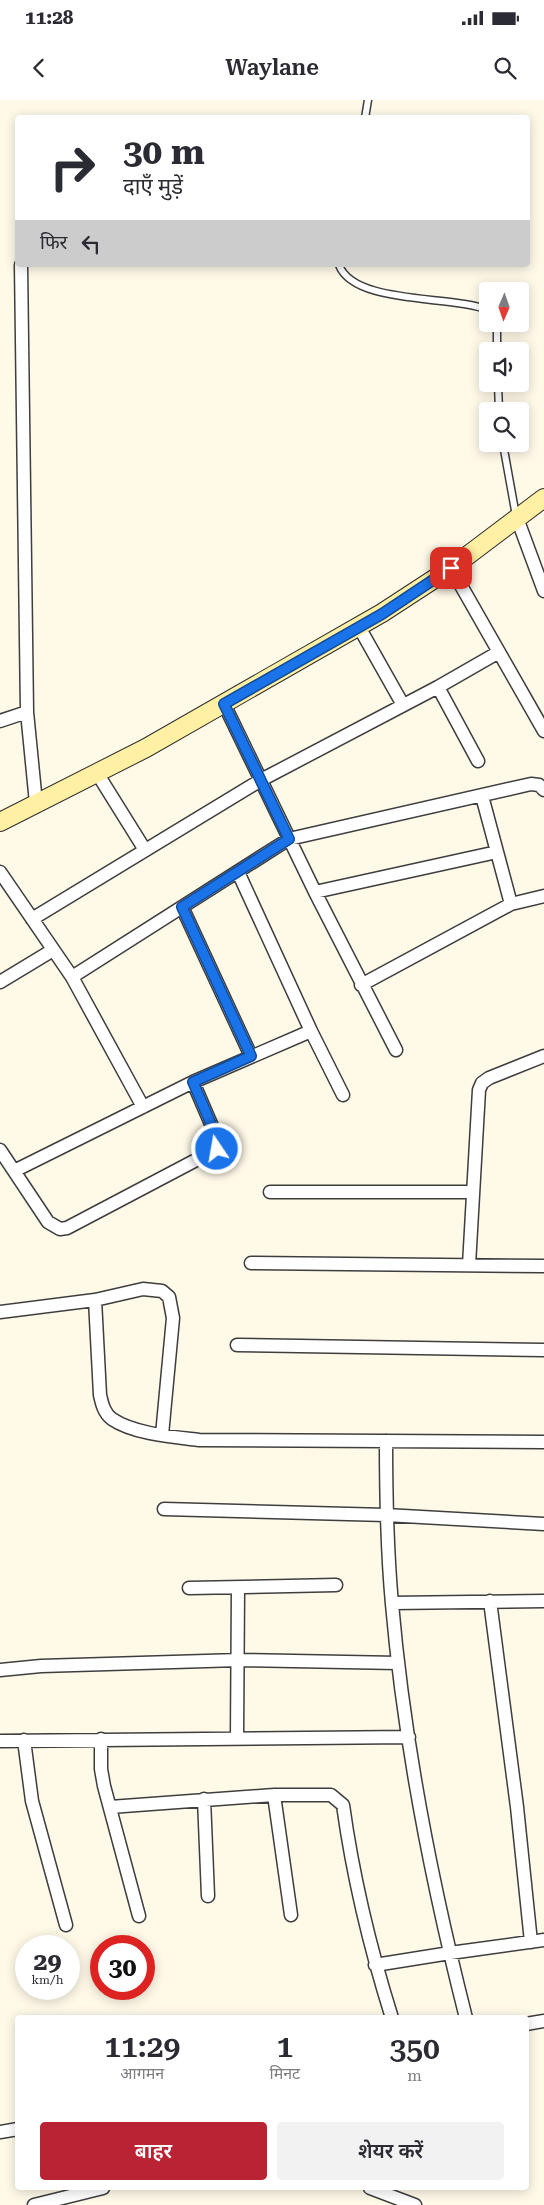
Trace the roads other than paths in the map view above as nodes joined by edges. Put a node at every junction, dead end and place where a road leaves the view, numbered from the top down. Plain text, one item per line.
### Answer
1 (368, 100) edge
2 (366, 115) edge
3 (21, 267) edge
4 (340, 267) edge
5 (479, 309) edge
6 (504, 452) edge
7 (544, 498) edge
8 (516, 518) junction
9 (451, 568) junction
10 (544, 591) edge
11 (359, 627) junction
12 (499, 652) junction
13 (438, 687) junction
14 (224, 704) junction
15 (403, 705) junction
16 (27, 712) junction
17 (0, 721) edge
18 (544, 731) edge
19 (478, 761) dead end
20 (97, 773) junction
21 (261, 780) junction
22 (544, 790) edge
23 (482, 796) junction
24 (36, 803) junction
25 (0, 822) edge
26 (289, 839) junction
27 (145, 850) junction
28 (497, 852) junction
29 (0, 872) edge
30 (238, 872) junction
31 (315, 892) junction
32 (544, 896) edge
33 (511, 904) junction
34 (182, 907) junction
35 (32, 919) junction
36 (53, 950) junction
37 (72, 977) junction
38 (0, 982) edge
39 (362, 984) junction
40 (311, 1031) junction
41 (396, 1050) dead end
42 (251, 1056) junction
43 (544, 1056) edge
44 (193, 1082) junction
45 (343, 1095) dead end
46 (143, 1107) junction
47 (0, 1150) edge
48 (14, 1171) junction
49 (270, 1192) dead end
50 (473, 1192) junction
51 (251, 1263) dead end
52 (469, 1265) junction
53 (544, 1266) edge
54 (95, 1300) junction
55 (0, 1312) edge
56 (237, 1345) dead end
57 (544, 1350) edge
58 (162, 1435) junction
59 (386, 1441) junction
60 (544, 1442) edge
61 (164, 1509) dead end
62 (386, 1515) junction
63 (544, 1524) edge
64 (336, 1586) dead end
65 (189, 1588) dead end
66 (238, 1588) junction
67 (544, 1601) edge
68 (490, 1602) junction
69 (392, 1603) junction
70 (239, 1660) junction
71 (398, 1663) junction
72 (0, 1670) edge
73 (238, 1737) junction
74 (409, 1737) junction
75 (101, 1738) junction
76 (24, 1740) junction
77 (0, 1741) edge
78 (274, 1795) junction
79 (204, 1799) junction
80 (110, 1807) junction
81 (208, 1896) dead end
82 (291, 1915) dead end
83 (138, 1916) dead end
84 (66, 1925) dead end
85 (544, 1940) edge
86 (531, 1942) junction
87 (450, 1952) junction
88 (375, 1965) junction
89 (391, 2015) edge
90 (465, 2015) edge
91 (544, 2021) edge
92 (529, 2024) edge
93 (15, 2130) edge
94 (0, 2132) edge
95 (95, 2190) edge
96 (375, 2190) edge
97 (34, 2205) edge
98 (415, 2205) edge

1 - 2 lane
3 - 16 street
4 - 5 lane
6 - 8 lane
7 - 8 main road
8 - 9 main road
8 - 10 street
9 - 11 main road
9 - 12 street
11 - 14 main road
11 - 15 street
12 - 13 street
12 - 18 street
13 - 15 street
13 - 19 street
14 - 20 main road
14 - 21 street
15 - 21 street
16 - 17 street
16 - 24 street
20 - 24 main road
20 - 27 street
21 - 26 street
21 - 27 street
22 - 23 street
23 - 26 street
23 - 28 street
24 - 25 main road
26 - 30 street
26 - 31 street
27 - 35 street
28 - 31 street
28 - 33 street
29 - 35 street
30 - 34 street
30 - 40 street
31 - 39 street
32 - 33 street
33 - 39 street
34 - 37 street
34 - 42 street
35 - 36 street
36 - 37 street
36 - 38 street
37 - 46 street
39 - 41 street
40 - 42 street
40 - 45 street
42 - 44 street
43 - 50 street
44 - 46 street
44 - 48 street
46 - 48 street
47 - 48 street
49 - 50 street
50 - 52 street
51 - 52 street
52 - 53 street
54 - 55 street
54 - 58 street
54 - 58 street
56 - 57 street
58 - 59 street
59 - 60 street
59 - 62 street
61 - 62 street
62 - 63 street
62 - 69 street
64 - 66 street
65 - 66 street
66 - 70 street
67 - 68 street
68 - 69 street
68 - 86 street
69 - 71 street
70 - 71 street
70 - 72 street
70 - 73 street
71 - 74 street
73 - 74 street
73 - 75 street
74 - 87 street
75 - 76 street
75 - 80 street
76 - 77 street
76 - 84 street
78 - 79 street
78 - 82 street
78 - 88 street
79 - 80 street
79 - 81 street
80 - 83 street
85 - 86 street
86 - 87 street
87 - 88 street
87 - 90 street
88 - 89 street
91 - 92 street
93 - 94 street
95 - 97 street
96 - 98 street

